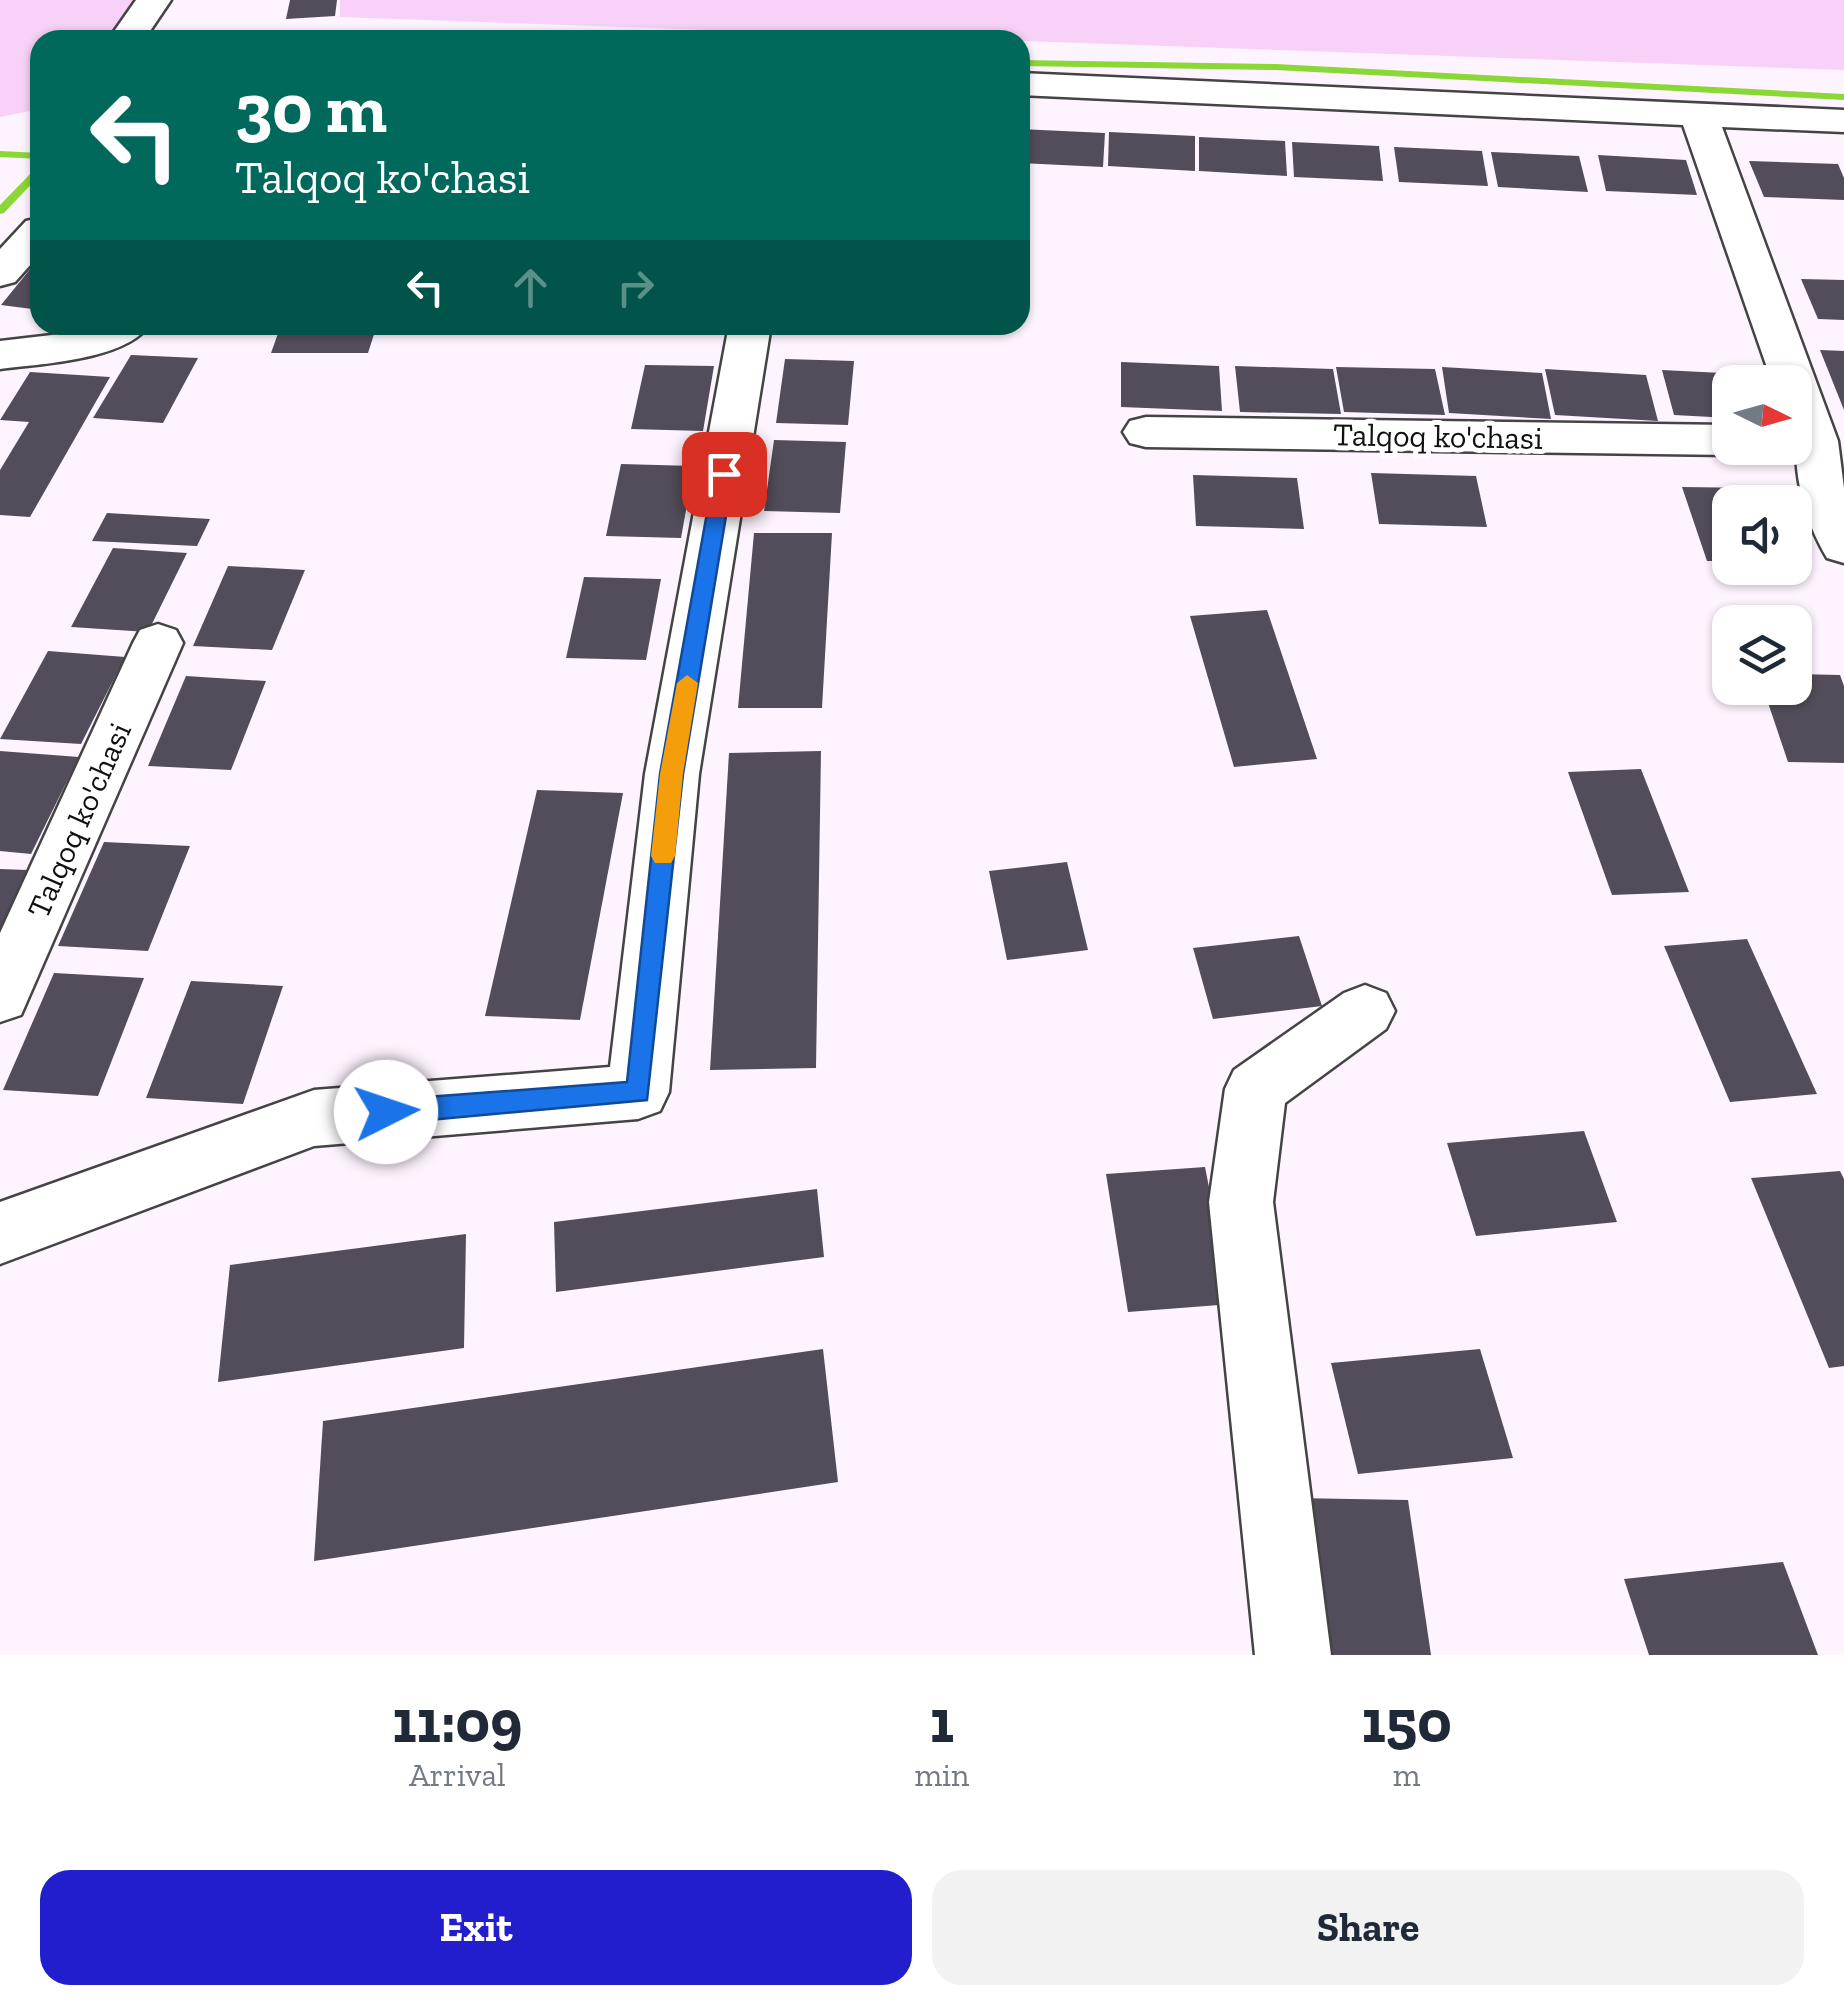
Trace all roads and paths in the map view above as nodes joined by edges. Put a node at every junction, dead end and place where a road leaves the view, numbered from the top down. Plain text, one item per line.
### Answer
1 (154, 0) edge
2 (133, 30) edge
3 (1030, 84) edge
4 (1699, 116) junction
5 (1844, 121) edge
6 (30, 241) edge
7 (0, 273) edge
8 (104, 335) edge
9 (748, 335) edge
10 (0, 355) edge
11 (1787, 365) edge
12 (1146, 432) dead end
13 (1712, 440) edge
14 (1812, 462) edge
15 (1844, 546) edge
16 (158, 643) dead end
17 (0, 997) edge
18 (1366, 1011) dead end
19 (0, 1233) edge
20 (1293, 1655) edge

1 - 2 street
3 - 4 street
4 - 5 street
4 - 11 street
6 - 7 street
8 - 10 street
9 - 19 street
12 - 13 street, Talqoq ko'chasi
14 - 15 street
16 - 17 street, Talqoq ko'chasi
18 - 20 street

